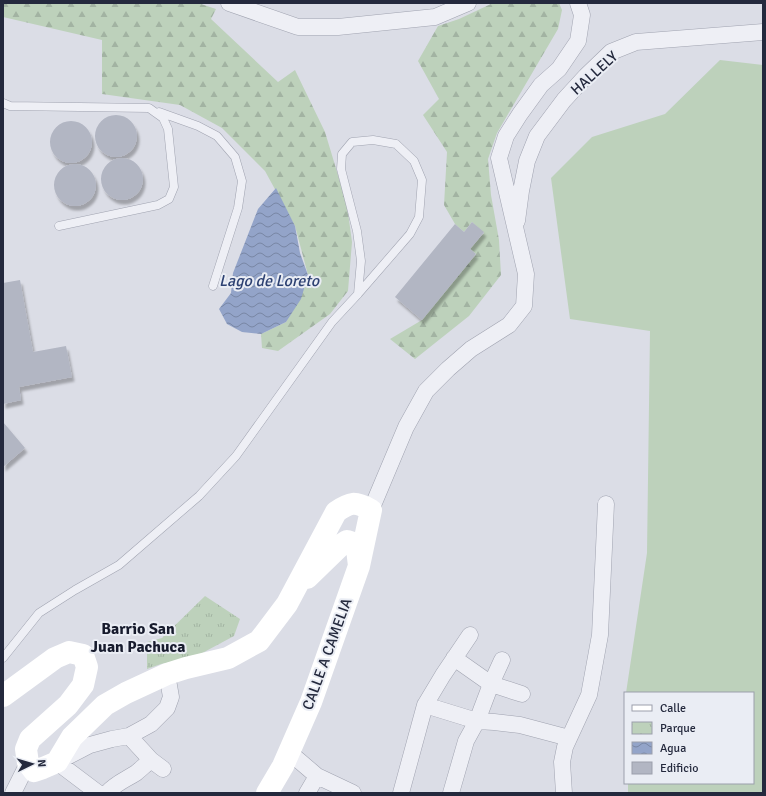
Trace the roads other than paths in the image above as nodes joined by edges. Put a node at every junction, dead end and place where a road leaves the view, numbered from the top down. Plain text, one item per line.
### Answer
1 (229, 3) edge
2 (468, 3) edge
3 (578, 3) edge
4 (762, 31) edge
5 (3, 103) edge
6 (149, 108) junction
7 (60, 226) dead end
8 (516, 228) junction
9 (213, 286) dead end
10 (358, 294) junction
11 (606, 504) dead end
12 (371, 510) junction
13 (359, 566) junction
14 (297, 586) junction
15 (470, 635) dead end
16 (3, 658) edge
17 (454, 658) junction
18 (502, 660) dead end
19 (167, 674) junction
20 (491, 684) junction
21 (522, 694) dead end
22 (3, 696) edge
23 (425, 705) junction
24 (477, 721) junction
25 (129, 736) junction
26 (569, 738) junction
27 (289, 752) junction
28 (57, 762) junction
29 (28, 763) junction
30 (316, 776) junction
31 (13, 793) edge
32 (98, 793) edge
33 (107, 793) edge
34 (267, 793) edge
35 (307, 793) edge
36 (353, 793) edge
37 (401, 793) edge
38 (451, 793) edge
39 (564, 793) edge

1 - 2 street
3 - 8 street
4 - 8 street, HALLELY
5 - 6 lane
6 - 7 lane
6 - 9 lane
8 - 12 street
10 - 10 lane
10 - 16 lane
11 - 26 street
12 - 13 main road, CALLE A CAMELIA
12 - 14 main road
13 - 14 main road
13 - 27 main road, CALLE A CAMELIA
14 - 19 main road
15 - 17 street
17 - 20 street
17 - 23 street
18 - 20 street
19 - 25 street
19 - 28 main road
20 - 21 street
20 - 24 street
22 - 29 main road
23 - 24 street
23 - 37 street
24 - 26 street
24 - 38 street
25 - 28 street
25 - 33 street
26 - 39 street
27 - 30 street
27 - 34 main road, CALLE A CAMELIA
28 - 29 main road
28 - 32 street
29 - 31 street
30 - 35 street
30 - 36 street

